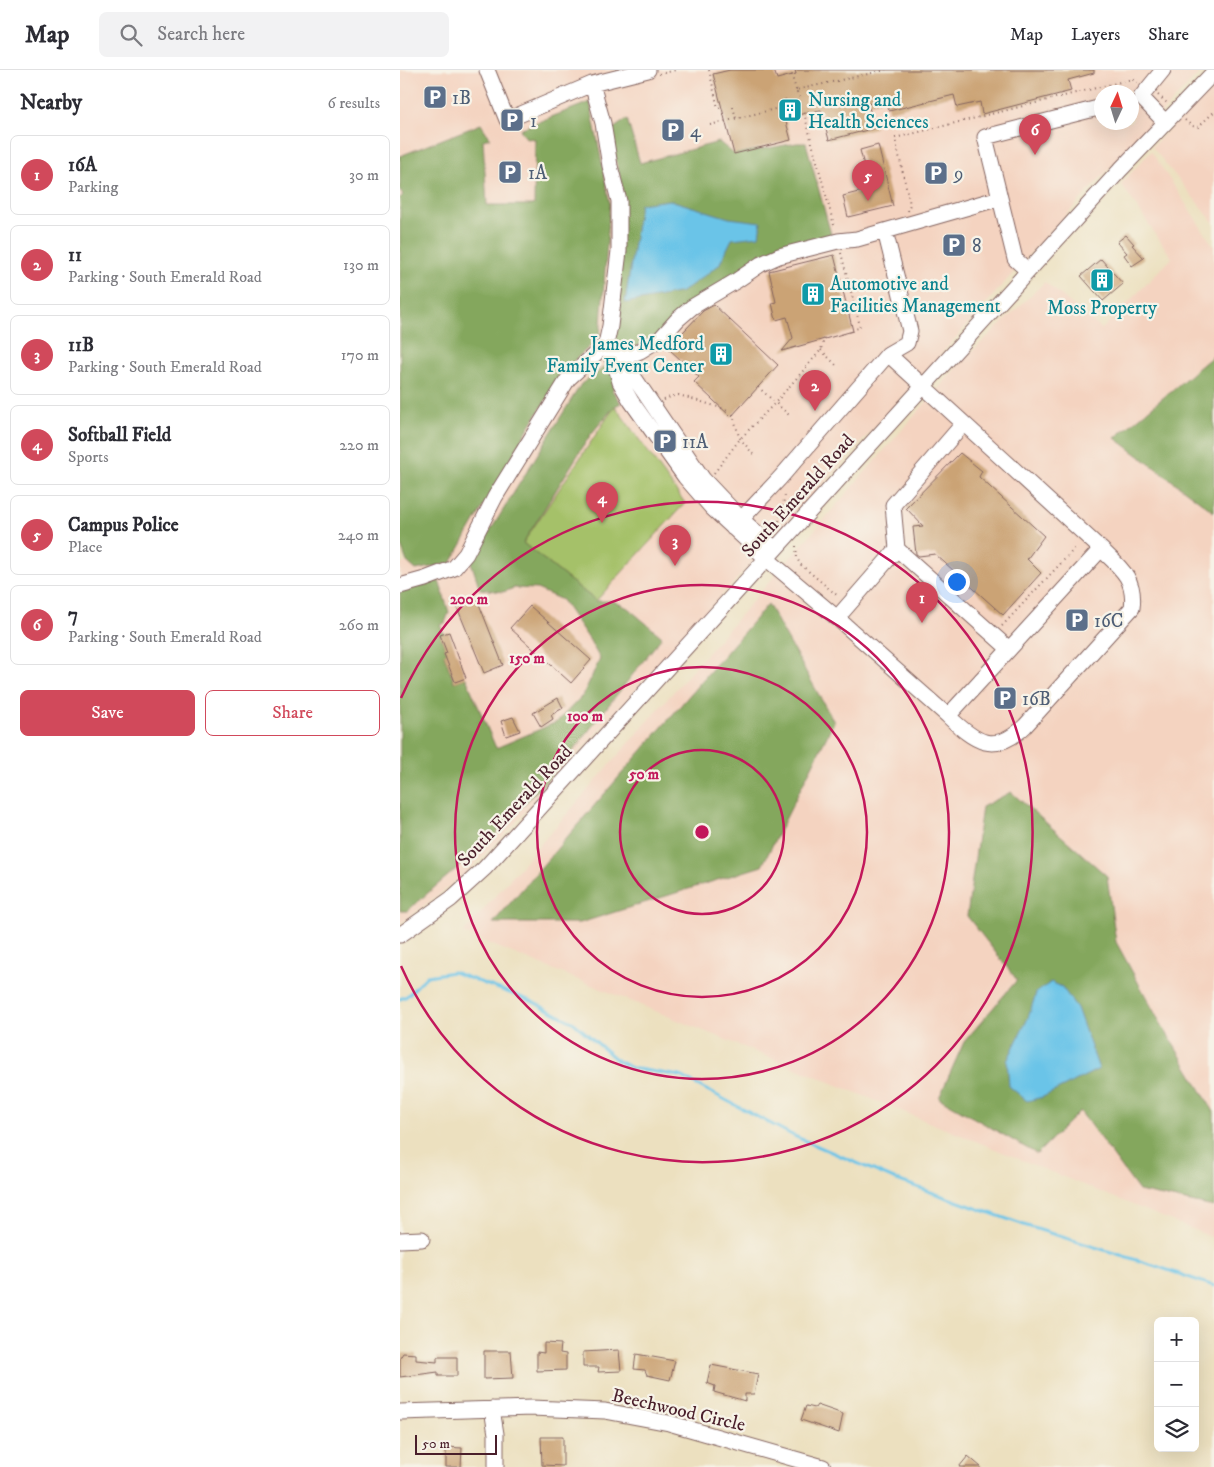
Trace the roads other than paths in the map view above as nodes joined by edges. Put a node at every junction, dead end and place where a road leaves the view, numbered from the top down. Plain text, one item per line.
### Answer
1 (487, 70) edge
2 (648, 70) edge
3 (1163, 70) edge
4 (1214, 72) edge
5 (592, 84) junction
6 (1139, 95) edge
7 (1139, 100) edge
8 (1094, 109) edge
9 (1165, 122) junction
10 (1000, 198) junction
11 (885, 231) junction
12 (1028, 271) junction
13 (606, 344) junction
14 (888, 354) junction
15 (626, 357) junction
16 (924, 386) junction
17 (963, 424) junction
18 (738, 524) junction
19 (897, 549) junction
20 (1101, 549) junction
21 (771, 554) junction
22 (400, 586) edge
23 (837, 618) junction
24 (1009, 649) junction
25 (948, 716) junction
26 (400, 935) edge
27 (400, 1240) edge
28 (422, 1240) dead end
29 (492, 1409) junction
30 (400, 1412) edge
31 (496, 1467) edge
32 (823, 1467) edge

1 - 5 street
2 - 5 street
3 - 6 street
4 - 9 street, South Emerald Road
5 - 13 street
7 - 9 street
8 - 10 street
9 - 12 street, South Emerald Road
10 - 11 street
10 - 12 street
11 - 14 street
11 - 15 street
12 - 16 street, South Emerald Road
13 - 15 street
13 - 18 street
13 - 22 street
14 - 16 street
14 - 18 street
15 - 18 street
16 - 17 street
16 - 21 street, South Emerald Road
17 - 19 street
17 - 20 street
18 - 21 street
19 - 23 street
19 - 24 street
20 - 24 street
20 - 25 street
21 - 23 street
21 - 26 street, South Emerald Road
23 - 25 street
24 - 25 street
27 - 28 street
29 - 30 street, Beechwood Circle
29 - 31 street
29 - 32 street, Beechwood Circle

